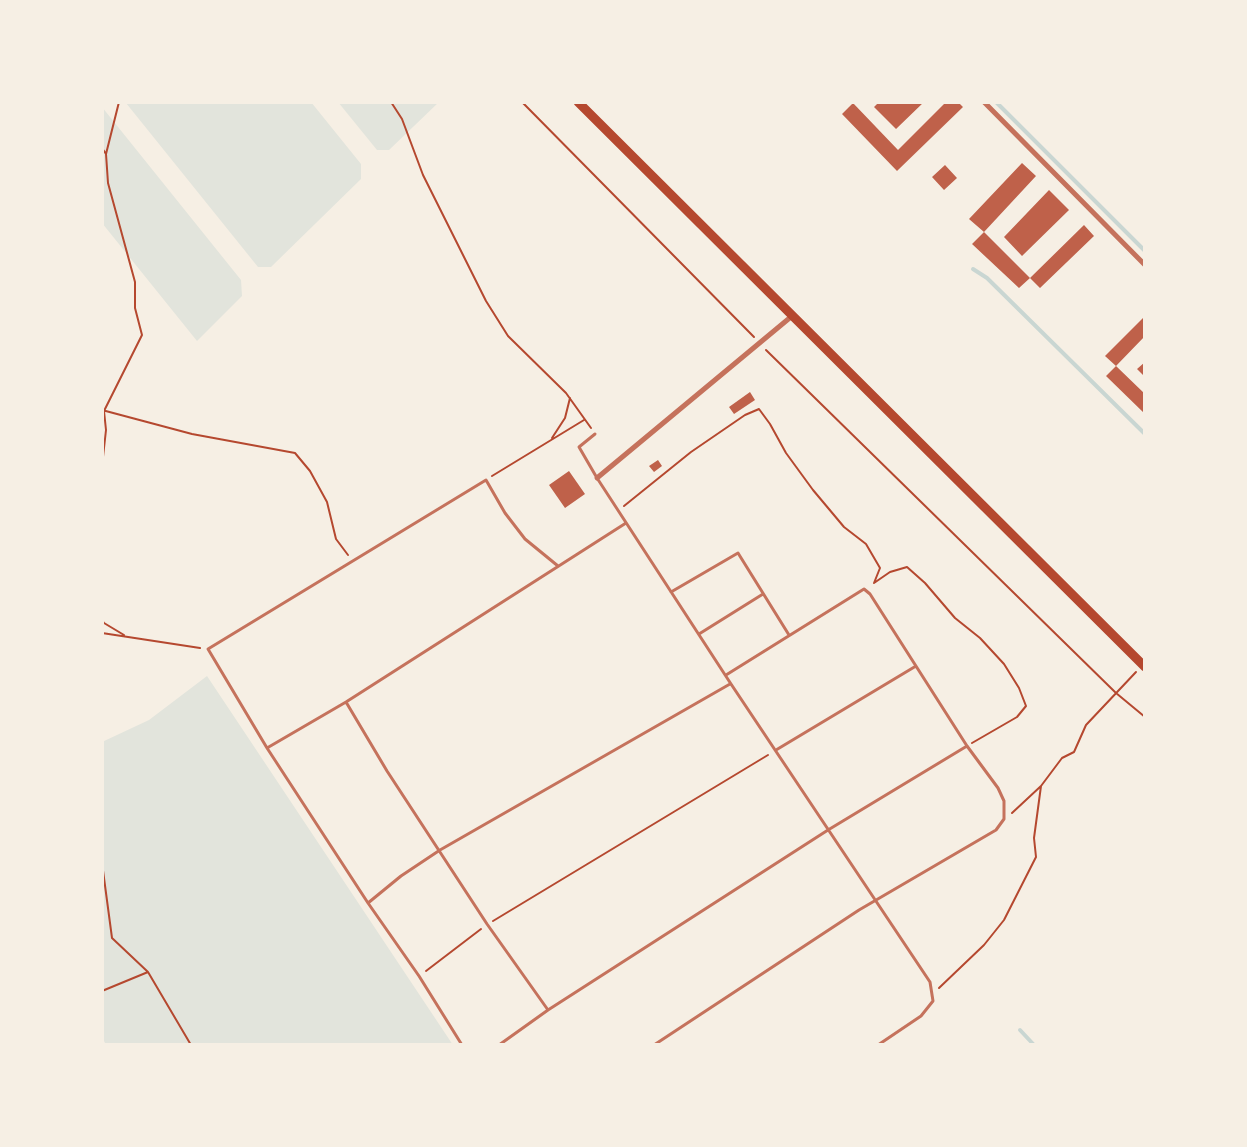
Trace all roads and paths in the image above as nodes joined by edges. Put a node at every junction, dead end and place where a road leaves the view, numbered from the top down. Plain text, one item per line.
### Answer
1 (119, 102) edge
2 (390, 102) edge
3 (522, 102) edge
4 (578, 102) edge
5 (984, 102) edge
6 (102, 148) edge
7 (106, 154) junction
8 (1145, 265) edge
9 (792, 316) junction
10 (761, 344) junction
11 (570, 398) junction
12 (103, 410) edge
13 (584, 420) junction
14 (595, 434) joint
15 (550, 440) junction
16 (102, 466) edge
17 (597, 478) junction
18 (486, 480) junction
19 (619, 510) junction
20 (626, 523) junction
21 (352, 560) junction
22 (558, 566) junction
23 (671, 592) junction
24 (763, 594) junction
25 (102, 620) edge
26 (102, 633) edge
27 (699, 634) junction
28 (789, 635) junction
29 (127, 637) junction
30 (208, 649) junction
31 (916, 666) junction
32 (1144, 666) edge
33 (726, 675) junction
34 (731, 684) junction
35 (1116, 693) junction
36 (346, 702) junction
37 (1145, 717) edge
38 (967, 746) junction
39 (267, 748) junction
40 (776, 750) junction
41 (1041, 786) junction
42 (1004, 819) junction
43 (828, 830) junction
44 (440, 850) junction
45 (102, 863) edge
46 (876, 900) junction
47 (368, 903) junction
48 (487, 924) junction
49 (148, 972) junction
50 (419, 976) junction
51 (102, 991) edge
52 (932, 994) junction
53 (548, 1010) junction
54 (191, 1045) edge
55 (462, 1045) edge
56 (499, 1045) edge
57 (654, 1045) edge
58 (878, 1045) edge

1 - 7 path
2 - 11 path
3 - 10 path
4 - 9 highway
5 - 8 street
6 - 7 path
7 - 12 path
9 - 10 street
9 - 32 highway
10 - 17 street
10 - 35 path
11 - 13 path
11 - 15 path
12 - 16 path
12 - 21 path
13 - 14 path
13 - 15 path
14 - 17 lane
15 - 18 path
17 - 19 lane
18 - 21 lane
18 - 22 lane
19 - 20 lane
19 - 38 path
20 - 22 lane
20 - 23 lane
21 - 30 lane
22 - 36 lane
23 - 24 lane
23 - 27 lane
24 - 27 lane
24 - 28 lane
25 - 29 path
26 - 29 path
27 - 33 lane
28 - 31 lane
28 - 33 lane
29 - 30 path
30 - 39 lane
31 - 38 lane
31 - 40 lane
32 - 35 path
33 - 34 lane
34 - 40 lane
34 - 44 lane
35 - 37 path
35 - 41 path
36 - 39 lane
36 - 44 lane
38 - 42 lane
38 - 43 lane
39 - 47 lane
40 - 43 lane
40 - 48 path
41 - 42 path
41 - 52 path
42 - 46 lane
43 - 46 lane
43 - 53 lane
44 - 47 lane
44 - 48 lane
45 - 49 path
46 - 52 lane
46 - 57 lane
47 - 50 lane
48 - 50 path
48 - 53 lane
49 - 51 path
49 - 54 path
50 - 55 lane
52 - 58 lane
53 - 56 lane

